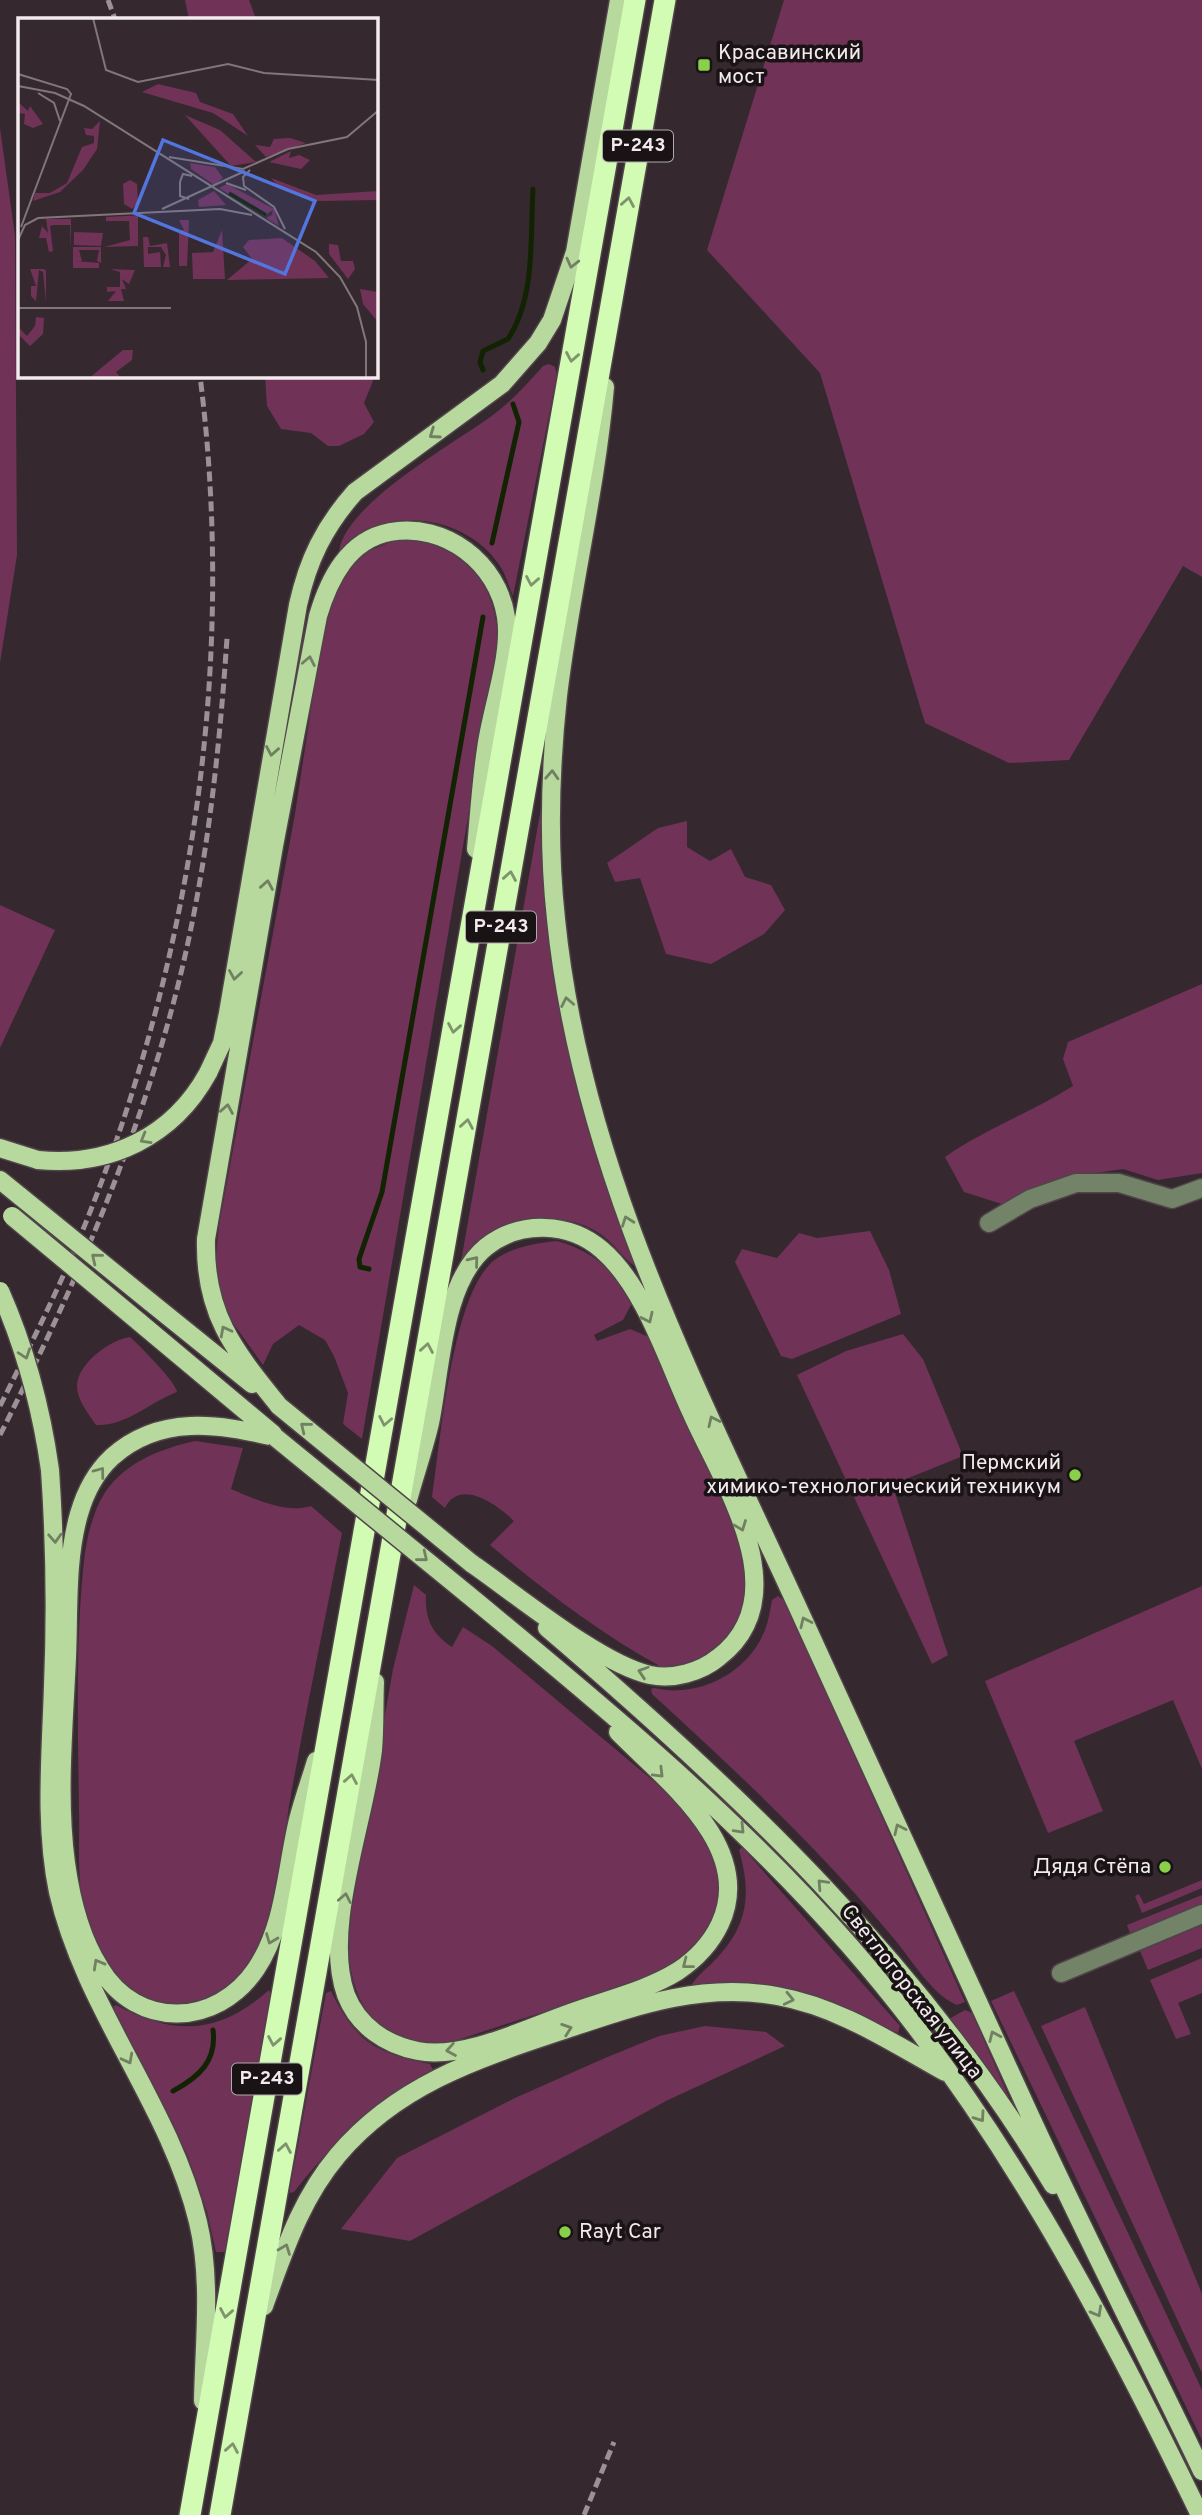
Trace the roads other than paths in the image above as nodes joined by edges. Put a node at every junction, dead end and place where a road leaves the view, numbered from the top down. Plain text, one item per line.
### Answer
1 (618, 0) edge
2 (635, 0) edge
3 (665, 0) edge
4 (592, 147) junction
5 (592, 242) junction
6 (613, 293) junction
7 (465, 961) junction
8 (0, 1148) edge
9 (0, 1180) edge
10 (1202, 1188) edge
11 (6, 1211) edge
12 (989, 1223) dead end
13 (0, 1291) edge
14 (279, 1406) junction
15 (275, 1437) junction
16 (390, 1560) junction
17 (471, 1563) junction
18 (376, 1640) junction
19 (542, 1655) junction
20 (332, 1708) junction
21 (1202, 1914) edge
22 (1061, 1973) dead end
23 (951, 2075) junction
24 (252, 2336) junction
25 (1151, 2363) junction
26 (202, 2449) junction
27 (1202, 2471) edge
28 (190, 2515) edge
29 (220, 2515) edge
30 (1200, 2515) edge

1 - 4 main road
2 - 5 highway, Р-243
6 -> 3 highway, Р-243
4 - 5 main road
4 -> 8 main road, bridge
5 -> 7 highway, Р-243
16 -> 6 highway, Р-243
25 -> 6 main road
14 -> 7 main road
7 -> 20 highway, Р-243
14 -> 9 main road, bridge
10 - 12 street
11 - 15 main road, bridge
13 -> 26 main road, bridge
17 -> 14 main road, bridge
15 -> 19 main road, Светлогорская улица, bridge
20 -> 15 main road
16 -> 17 main road
16 - 18 highway, Р-243
25 -> 17 main road, Светлогорская улица
19 -> 18 main road
24 -> 18 highway, Р-243
19 -> 23 main road, Светлогорская улица
20 -> 26 highway, Р-243
21 - 22 street
24 -> 23 main road
23 -> 30 main road, Светлогорская улица
29 -> 24 highway, Р-243
25 - 27 main road
26 - 28 highway, Р-243

